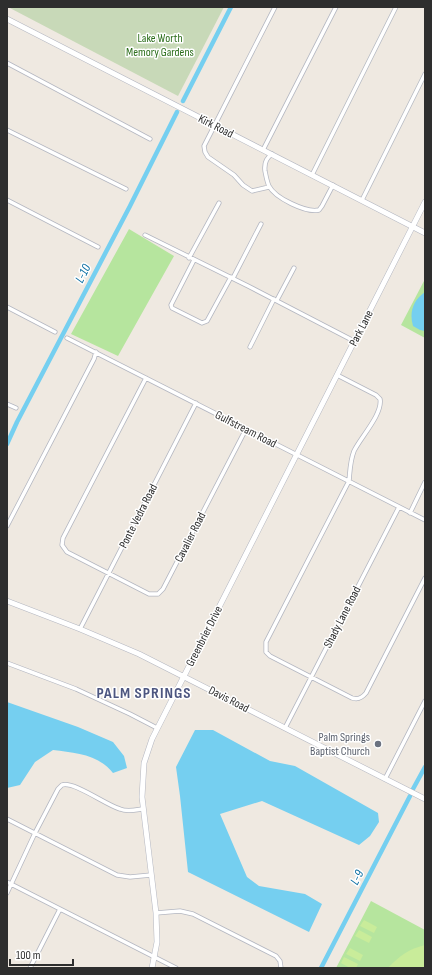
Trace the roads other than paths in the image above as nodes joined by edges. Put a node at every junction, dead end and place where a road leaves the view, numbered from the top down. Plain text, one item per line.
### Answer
1 (276, 7) edge
2 (336, 7) edge
3 (396, 7) edge
4 (7, 19) edge
5 (7, 63) edge
6 (425, 74) edge
7 (215, 125) junction
8 (7, 130) edge
9 (150, 138) dead end
10 (263, 150) junction
11 (272, 154) junction
12 (312, 175) junction
13 (333, 185) junction
14 (269, 187) junction
15 (126, 189) dead end
16 (7, 200) edge
17 (362, 200) junction
18 (425, 202) edge
19 (219, 203) dead end
20 (261, 224) dead end
21 (413, 226) junction
22 (425, 233) edge
23 (145, 235) dead end
24 (98, 247) dead end
25 (192, 259) junction
26 (294, 268) dead end
27 (232, 278) junction
28 (276, 300) junction
29 (7, 307) edge
30 (55, 332) dead end
31 (67, 338) dead end
32 (354, 341) junction
33 (250, 347) dead end
34 (96, 352) junction
35 (337, 376) junction
36 (146, 378) junction
37 (196, 403) junction
38 (7, 404) edge
39 (16, 408) dead end
40 (246, 429) junction
41 (297, 455) junction
42 (349, 481) junction
43 (425, 482) edge
44 (399, 507) junction
45 (410, 513) junction
46 (425, 520) edge
47 (7, 526) edge
48 (108, 573) junction
49 (425, 578) edge
50 (7, 601) edge
51 (80, 628) junction
52 (7, 663) edge
53 (183, 676) junction
54 (311, 677) junction
55 (425, 700) edge
56 (157, 728) junction
57 (285, 728) junction
58 (385, 779) junction
59 (425, 799) edge
60 (142, 809) junction
61 (7, 819) edge
62 (35, 833) junction
63 (151, 875) junction
64 (7, 882) edge
65 (11, 884) junction
66 (7, 892) edge
67 (60, 910) junction
68 (156, 913) junction
69 (154, 957) junction
70 (30, 968) edge
71 (152, 968) edge
72 (176, 968) edge
73 (281, 968) edge

1 - 7 street
2 - 10 street
3 - 12 street
4 - 7 street, Kirk Road
5 - 9 street
6 - 17 street
7 - 10 street, Kirk Road
7 - 14 street
8 - 15 street
10 - 11 street, Kirk Road
11 - 12 street, Kirk Road
11 - 14 street
12 - 13 street, Kirk Road
13 - 14 street
13 - 17 street, Kirk Road
16 - 24 street
17 - 21 street, Kirk Road
18 - 21 street, Park Lane
19 - 25 street
20 - 27 street
21 - 22 street, Kirk Road
21 - 32 street, Park Lane
23 - 25 street
25 - 27 street
25 - 27 street
26 - 28 street
27 - 28 street
28 - 32 street
28 - 33 street
29 - 30 street
31 - 34 street, Gulfstream Road
32 - 35 street, Park Lane
34 - 36 street, Gulfstream Road
34 - 47 street
35 - 41 street, Park Lane
35 - 42 street
36 - 37 street, Gulfstream Road
36 - 48 street
37 - 40 street, Gulfstream Road
37 - 48 street, Ponte Vedra Road
38 - 39 street
40 - 41 street, Gulfstream Road
40 - 48 street, Cavalier Road
41 - 42 street, Gulfstream Road
41 - 53 street, Greenbrier Drive
42 - 44 street, Gulfstream Road
42 - 54 street
43 - 45 street
44 - 45 street, Gulfstream Road
44 - 54 street, Shady Lane Road
45 - 46 street, Gulfstream Road
48 - 51 street, Ponte Vedra Road
49 - 54 street
50 - 51 street, Davis Road
51 - 53 street, Davis Road
52 - 56 street
53 - 56 street, Greenbrier Drive
53 - 57 street, Davis Road
54 - 57 street, Shady Lane Road
55 - 58 street
56 - 60 street, Greenbrier Drive
57 - 58 street, Davis Road
58 - 59 street, Davis Road
60 - 62 street
60 - 63 street, Greenbrier Drive
61 - 62 street
62 - 63 street
62 - 65 street
63 - 68 street, Greenbrier Drive
64 - 65 street
65 - 66 street
65 - 67 street
67 - 69 street
67 - 70 street
68 - 69 street, Greenbrier Drive
68 - 73 street
69 - 71 street, Greenbrier Drive
69 - 72 street

